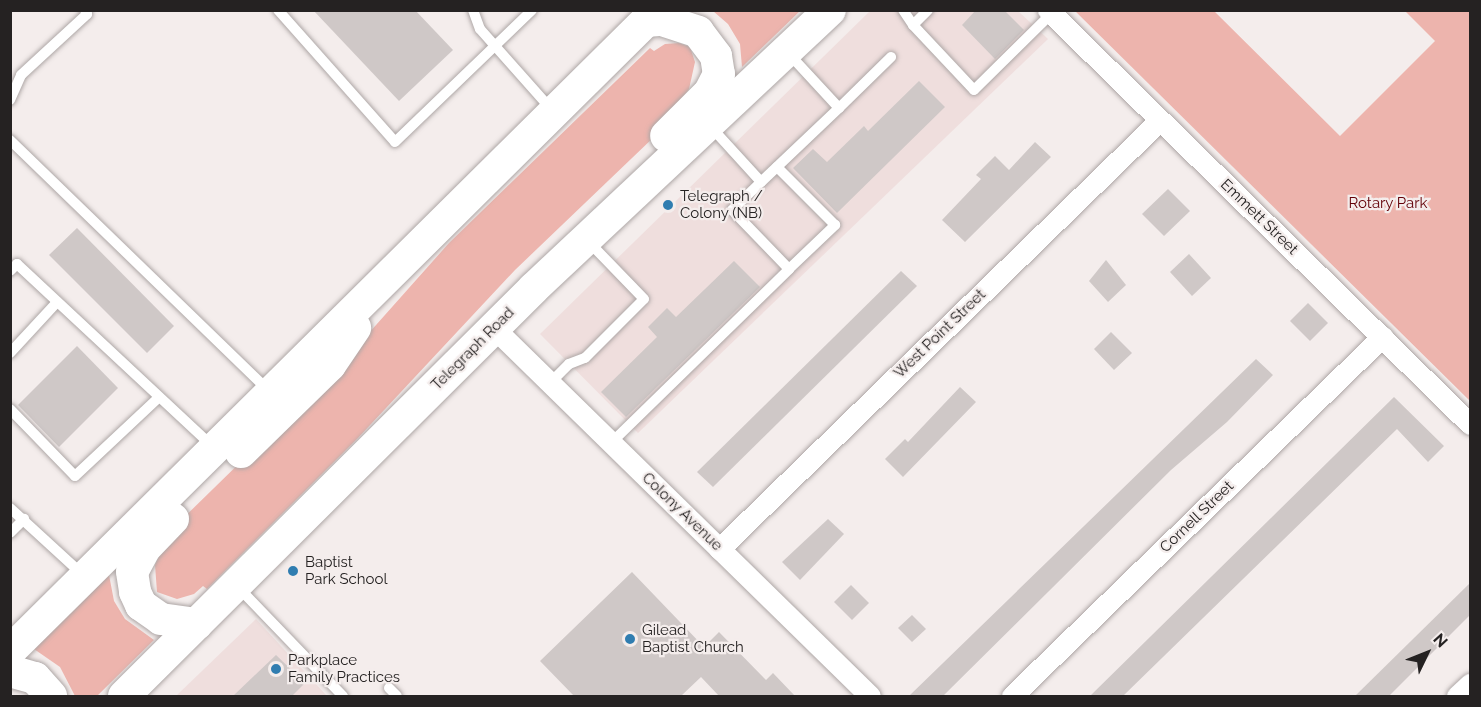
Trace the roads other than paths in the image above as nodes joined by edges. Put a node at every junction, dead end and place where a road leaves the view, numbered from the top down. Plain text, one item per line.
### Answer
1 (85, 10) edge
2 (278, 10) edge
3 (473, 10) edge
4 (532, 10) edge
5 (830, 10) edge
6 (903, 10) edge
7 (928, 10) edge
8 (1049, 12) edge
9 (651, 16) edge
10 (913, 25) junction
11 (495, 47) junction
12 (786, 52) junction
13 (891, 57) dead end
14 (10, 100) edge
15 (839, 108) junction
16 (553, 111) junction
17 (1160, 120) junction
18 (709, 124) junction
19 (10, 140) edge
20 (777, 167) junction
21 (761, 182) junction
22 (586, 239) junction
23 (789, 269) junction
24 (10, 271) edge
25 (393, 273) junction
26 (57, 302) junction
27 (494, 328) junction
28 (1382, 337) junction
29 (470, 351) junction
30 (10, 353) edge
31 (550, 383) junction
32 (271, 392) junction
33 (159, 397) junction
34 (10, 409) edge
35 (1470, 424) edge
36 (611, 443) junction
37 (214, 448) junction
38 (10, 508) edge
39 (24, 519) junction
40 (10, 533) edge
41 (719, 549) junction
42 (85, 576) junction
43 (237, 585) junction
44 (197, 624) junction
45 (10, 651) edge
46 (10, 671) edge
47 (1470, 684) edge
48 (51, 696) edge
49 (123, 696) edge
50 (344, 696) edge
51 (870, 696) edge
52 (1012, 696) edge
53 (1457, 696) edge

1 - 14 lane
2 - 11 lane
3 - 11 lane
4 - 11 lane
5 - 12 main road, Telegraph Road
6 - 10 lane
7 - 10 lane
8 - 10 lane
8 - 17 street, Emmett Street
9 - 16 main road
9 - 29 main road
11 - 16 lane
12 - 15 lane
12 - 18 main road, Telegraph Road
13 - 15 lane
15 - 20 lane
16 - 25 main road
17 - 28 street, Emmett Street
17 - 41 street, West Point Street
18 - 21 lane
18 - 22 main road, Telegraph Road
19 - 32 lane
20 - 21 lane
20 - 23 lane
21 - 23 lane
22 - 27 main road, Telegraph Road
22 - 31 lane
23 - 36 lane
24 - 26 lane
25 - 32 main road
25 - 44 main road
26 - 30 lane
26 - 33 lane
27 - 29 main road, Telegraph Road
27 - 31 street, Colony Avenue
28 - 35 street, Emmett Street
28 - 52 street, Cornell Street
29 - 43 main road, Telegraph Road
31 - 36 street, Colony Avenue
32 - 37 main road
33 - 34 lane
33 - 37 lane
36 - 41 street, Colony Avenue
37 - 42 main road
38 - 39 lane
39 - 40 lane
39 - 42 lane
41 - 51 street, Colony Avenue
42 - 45 main road
43 - 44 main road, Telegraph Road
43 - 50 lane
44 - 49 main road, Telegraph Road
46 - 48 main road
47 - 53 street

